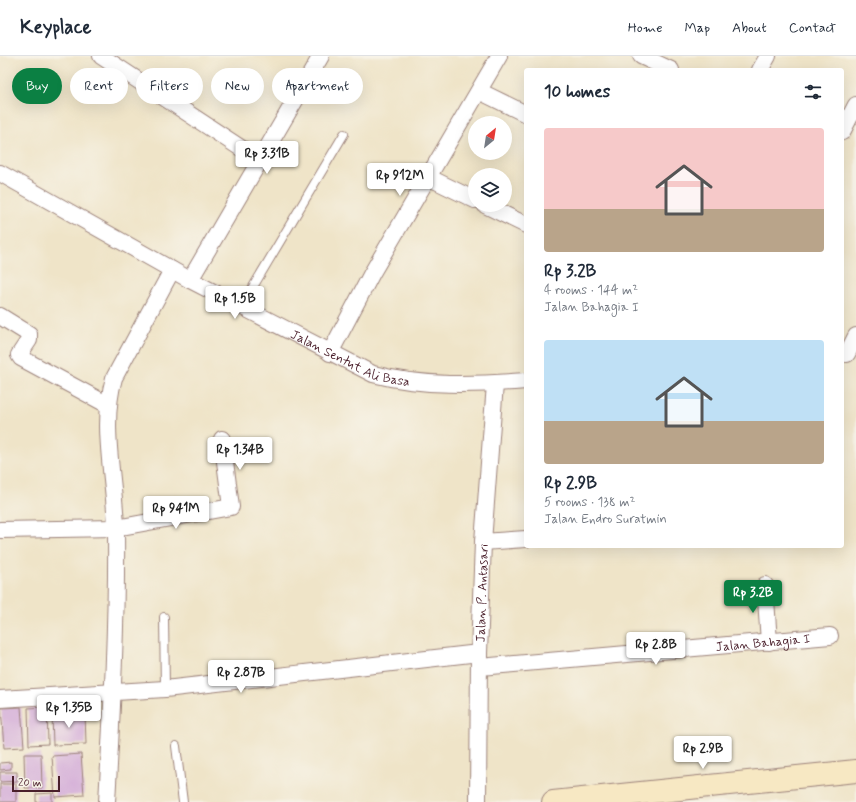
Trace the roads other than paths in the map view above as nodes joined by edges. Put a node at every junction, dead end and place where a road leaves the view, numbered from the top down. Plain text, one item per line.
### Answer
1 (101, 56) edge
2 (321, 56) edge
3 (641, 56) edge
4 (768, 56) edge
5 (496, 57) edge
6 (667, 68) edge
7 (761, 68) edge
8 (479, 91) junction
9 (856, 105) edge
10 (524, 113) edge
11 (844, 128) edge
12 (344, 134) dead end
13 (259, 160) junction
14 (428, 177) junction
15 (2, 178) edge
16 (468, 197) edge
17 (499, 212) edge
18 (524, 225) edge
19 (172, 270) junction
20 (190, 280) junction
21 (242, 307) junction
22 (0, 316) edge
23 (856, 336) edge
24 (330, 353) junction
25 (848, 353) edge
26 (524, 381) edge
27 (495, 384) junction
28 (108, 405) junction
29 (222, 439) dead end
30 (116, 528) junction
31 (0, 530) edge
32 (524, 539) edge
33 (483, 542) junction
34 (765, 585) dead end
35 (164, 617) dead end
36 (830, 636) dead end
37 (769, 642) junction
38 (480, 660) junction
39 (165, 689) junction
40 (113, 693) junction
41 (0, 699) edge
42 (176, 746) dead end
43 (856, 771) edge
44 (107, 802) edge
45 (183, 802) edge
46 (478, 802) edge
47 (553, 802) edge

1 - 13 street
2 - 13 street
3 - 6 street
4 - 7 street
5 - 8 street
8 - 10 street
8 - 14 street
9 - 11 street
12 - 21 lane
13 - 20 street
14 - 16 street
14 - 24 street
15 - 19 street, Jalan Sentut Ali Basa
17 - 18 street
19 - 20 street, Jalan Sentut Ali Basa
19 - 28 street
20 - 21 street, Jalan Sentut Ali Basa
21 - 24 street, Jalan Sentut Ali Basa
22 - 28 street
23 - 25 street
24 - 27 street, Jalan Sentut Ali Basa
26 - 27 street, Jalan Sentut Ali Basa
27 - 33 street, Jalan P. Antasari
28 - 30 street
29 - 30 street
30 - 31 street
30 - 40 street
32 - 33 street
33 - 38 street, Jalan P. Antasari
34 - 37 street
35 - 39 lane
36 - 37 street, Jalan Bahagia I
37 - 38 street, Jalan Bahagia I
38 - 39 street, Jalan Bahagia I
38 - 46 street, Jalan P. Antasari
39 - 40 street, Jalan Bahagia I
40 - 41 street, Jalan Bahagia I
40 - 44 street
42 - 45 lane
43 - 47 main road

